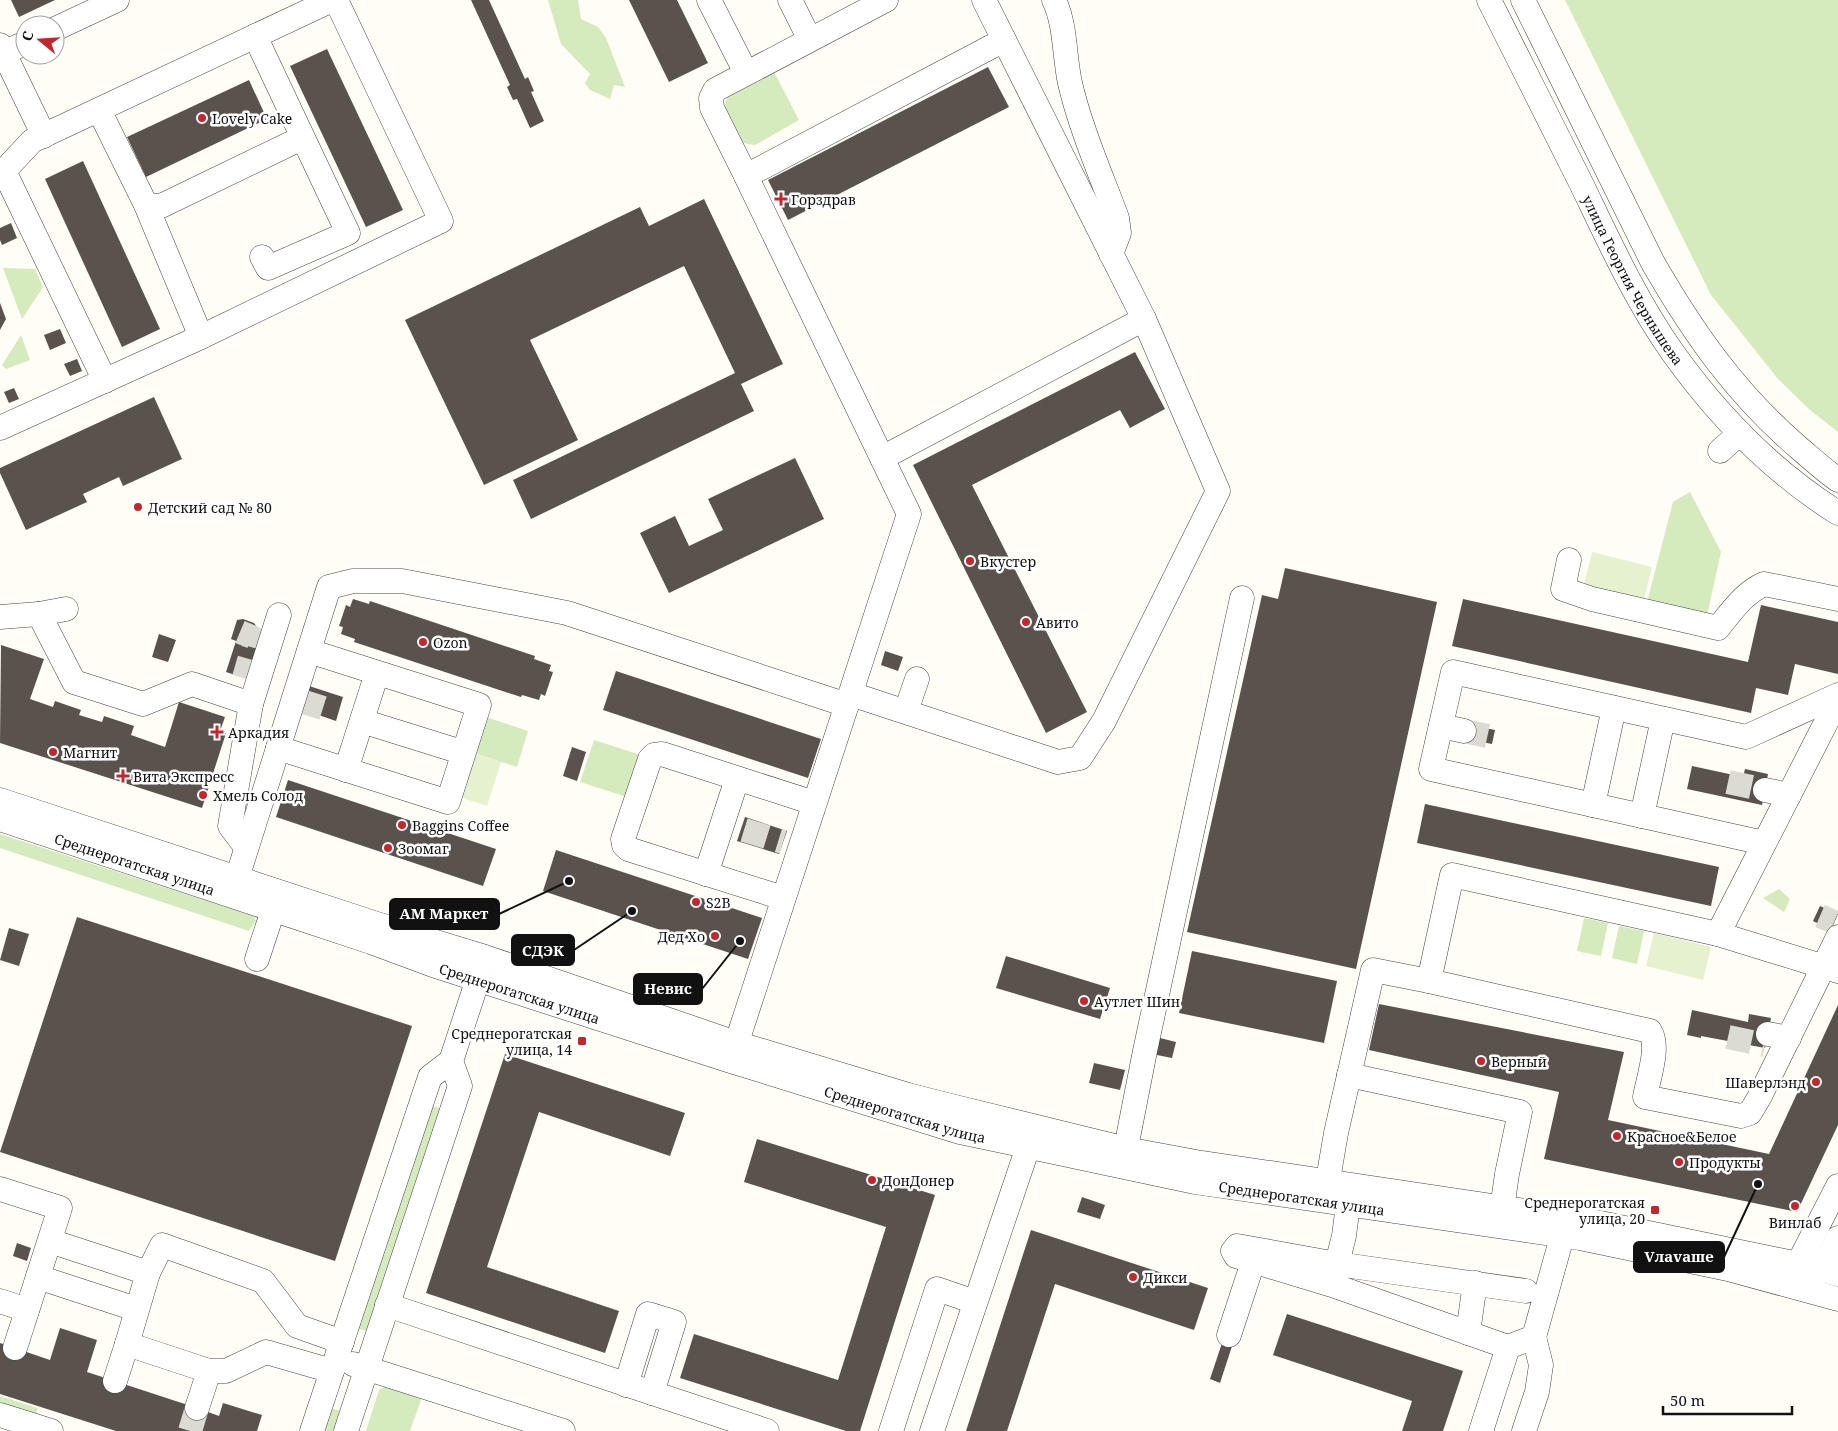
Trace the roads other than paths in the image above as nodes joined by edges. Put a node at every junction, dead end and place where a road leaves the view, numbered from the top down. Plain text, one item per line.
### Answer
1 (118, 0) edge
2 (334, 0) edge
3 (710, 0) edge
4 (790, 0) edge
5 (886, 0) edge
6 (984, 0) edge
7 (1054, 0) edge
8 (1489, 0) edge
9 (1523, 0) edge
10 (292, 8) edge
11 (65, 24) edge
12 (804, 28) dead end
13 (254, 36) junction
14 (1004, 40) junction
15 (15, 46) edge
16 (2, 49) edge
17 (740, 61) dead end
18 (99, 110) junction
19 (44, 136) junction
20 (302, 138) junction
21 (2, 172) edge
22 (746, 176) junction
23 (146, 204) junction
24 (348, 233) junction
25 (1111, 254) junction
26 (262, 257) dead end
27 (360, 261) junction
28 (1144, 320) junction
29 (201, 337) junction
30 (105, 381) junction
31 (0, 428) edge
32 (1740, 433) junction
33 (1720, 451) dead end
34 (882, 458) junction
35 (1838, 480) edge
36 (1838, 513) edge
37 (1569, 560) dead end
38 (1242, 598) dead end
39 (1838, 600) edge
40 (66, 609) dead end
41 (39, 614) junction
42 (279, 615) dead end
43 (0, 617) edge
44 (309, 651) junction
45 (377, 673) junction
46 (917, 679) dead end
47 (244, 694) junction
48 (1838, 699) edge
49 (849, 700) junction
50 (1614, 708) junction
51 (906, 712) junction
52 (1663, 719) junction
53 (362, 720) junction
54 (1441, 726) junction
55 (1464, 731) tunnel mouth
56 (278, 748) junction
57 (456, 750) dead end
58 (346, 770) junction
59 (737, 779) junction
60 (0, 800) edge
61 (814, 803) junction
62 (1593, 805) junction
63 (1642, 816) junction
64 (0, 819) edge
65 (1764, 843) junction
66 (246, 847) junction
67 (706, 874) junction
68 (234, 887) junction
69 (783, 898) junction
70 (276, 901) junction
71 (1837, 928) edge
72 (1718, 934) junction
73 (256, 959) dead end
74 (1831, 969) edge
75 (478, 979) junction
76 (1429, 981) junction
77 (734, 1052) junction
78 (451, 1061) junction
79 (1349, 1075) junction
80 (1028, 1147) junction
81 (1124, 1158) junction
82 (1838, 1186) edge
83 (0, 1189) edge
84 (1326, 1191) junction
85 (1350, 1195) junction
86 (1501, 1216) junction
87 (1565, 1226) junction
88 (1838, 1238) edge
89 (50, 1241) junction
90 (1798, 1264) junction
91 (1830, 1272) edge
92 (148, 1273) junction
93 (1334, 1274) junction
94 (38, 1277) junction
95 (1475, 1283) junction
96 (1804, 1289) junction
97 (1526, 1291) dead end
98 (1838, 1299) edge
99 (0, 1301) edge
100 (975, 1302) junction
101 (387, 1305) junction
102 (136, 1309) junction
103 (27, 1310) junction
104 (1468, 1333) junction
105 (1229, 1335) dead end
106 (1534, 1337) junction
107 (127, 1344) junction
108 (1508, 1347) junction
109 (15, 1348) dead end
110 (337, 1357) junction
111 (367, 1368) junction
112 (209, 1371) junction
113 (114, 1381) dead end
114 (626, 1385) junction
115 (652, 1393) junction
116 (197, 1408) tunnel mouth
117 (0, 1415) edge
118 (51, 1431) edge
119 (312, 1431) edge
120 (346, 1431) edge
121 (563, 1431) edge
122 (768, 1431) edge
123 (891, 1431) edge
124 (932, 1431) edge
125 (1481, 1431) edge
126 (1524, 1431) edge

1 - 11 street
2 - 10 street
2 - 27 street
3 - 17 street
4 - 12 street
5 - 22 street
6 - 14 street
7 - 25 street
8 - 32 street, улица Георгия Чернышева
9 - 35 street, улица Георгия Чернышева
10 - 13 street
13 - 18 street
13 - 20 street
14 - 22 street
14 - 25 street
15 - 16 street
16 - 19 street
18 - 19 street
18 - 23 street
19 - 21 street
20 - 23 street
20 - 24 street
21 - 30 street
22 - 34 street
23 - 29 street
24 - 26 street
24 - 27 street
25 - 28 street
27 - 29 street
28 - 34 street
28 - 51 street
29 - 30 street
30 - 31 street
32 - 33 street
32 - 36 street, улица Георгия Чернышева
34 - 49 street
37 - 39 street
38 - 81 street
40 - 41 street
41 - 43 street
41 - 47 street
42 - 47 street
44 - 45 street
44 - 49 street
44 - 56 street
45 - 53 street
45 - 58 street
46 - 51 street
47 - 66 street
48 - 52 street
48 - 65 street
49 - 51 street
49 - 61 street
50 - 52 street
50 - 54 street
50 - 62 street
52 - 63 street
53 - 57 street
53 - 58 street
54 - 55 street
54 - 62 street
56 - 58 street
56 - 66 street
59 - 61 street
59 - 67 street
59 - 67 street
60 - 68 street, Среднерогатская улица
61 - 69 street
62 - 63 street
63 - 65 street
64 - 68 street, Среднерогатская улица
65 - 72 street
66 - 68 street
67 - 69 street
68 - 70 street, Среднерогатская улица
69 - 77 street
70 - 73 street
70 - 75 street, Среднерогатская улица
70 - 77 street, Среднерогатская улица
71 - 74 street
72 - 74 street
72 - 76 street
74 - 76 street
75 - 77 street, Среднерогатская улица
75 - 78 street
76 - 79 street
77 - 80 street, Среднерогатская улица
77 - 81 street, Среднерогатская улица
78 - 101 street
78 - 110 street
79 - 84 street
79 - 86 street
80 - 81 street, Среднерогатская улица
80 - 100 street
81 - 84 street, Среднерогатская улица
82 - 90 street
83 - 89 street
84 - 85 street, Среднерогатская улица
85 - 86 street, Среднерогатская улица
85 - 93 street
86 - 87 street, Среднерогатская улица
87 - 90 street, Среднерогатская улица
87 - 96 street, Среднерогатская улица
87 - 106 street
88 - 91 street
89 - 92 street
89 - 94 street
90 - 91 street, Среднерогатская улица
90 - 96 street
91 - 96 street
92 - 102 street
92 - 110 street
93 - 95 street
93 - 104 street
93 - 105 street
94 - 102 street
94 - 103 street
95 - 97 street
95 - 104 street
96 - 98 street, Среднерогатская улица
99 - 103 street
100 - 123 street
100 - 124 street
101 - 111 street
101 - 114 street
102 - 107 street
103 - 109 street
104 - 108 street
106 - 108 street
106 - 126 street
107 - 112 street
107 - 113 street
108 - 125 street
110 - 111 street
110 - 112 street
110 - 119 street
111 - 120 street
111 - 121 street
112 - 116 street
114 - 115 street
114 - 115 street
115 - 122 street
117 - 118 street

